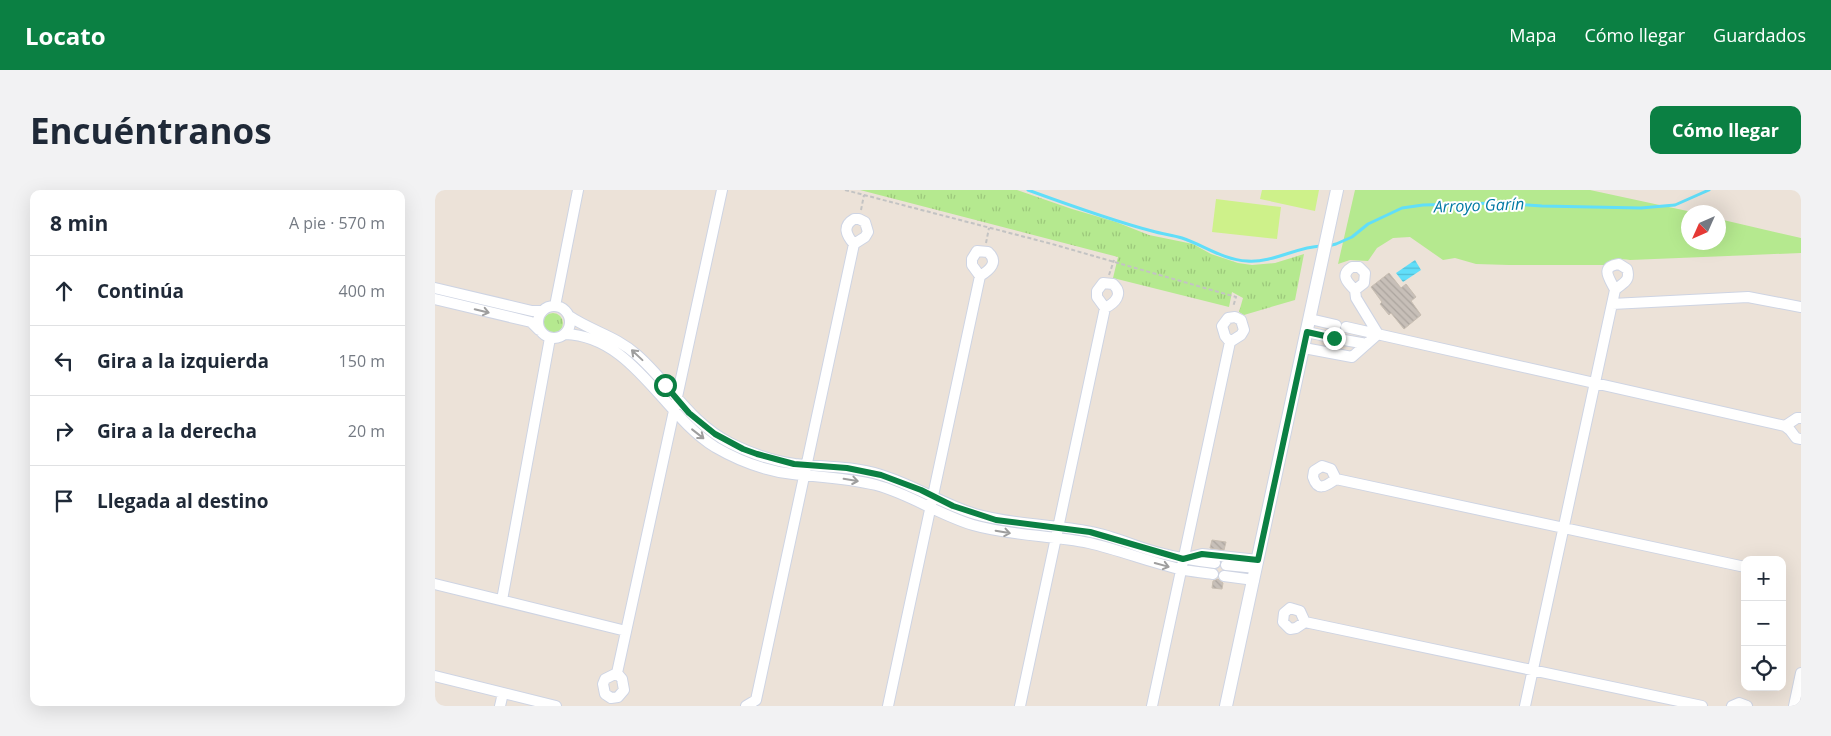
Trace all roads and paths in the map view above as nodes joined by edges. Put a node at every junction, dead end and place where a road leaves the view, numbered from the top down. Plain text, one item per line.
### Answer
1 (577, 190) edge
2 (721, 190) edge
3 (845, 190) edge
4 (1337, 190) edge
5 (864, 195) junction
6 (859, 219) junction
7 (989, 228) junction
8 (854, 244) junction
9 (985, 250) junction
10 (1114, 260) junction
11 (980, 276) junction
12 (1106, 282) junction
13 (435, 288) edge
14 (1355, 290) dead end
15 (1615, 290) dead end
16 (435, 299) edge
17 (1612, 304) junction
18 (555, 306) junction
19 (1801, 307) edge
20 (1105, 308) junction
21 (541, 311) junction
22 (569, 316) junction
23 (1231, 317) junction
24 (1309, 326) junction
25 (539, 330) junction
26 (565, 334) junction
27 (1378, 334) junction
28 (550, 338) junction
29 (1230, 342) junction
30 (1367, 344) junction
31 (1304, 348) junction
32 (1595, 384) junction
33 (676, 398) junction
34 (673, 411) junction
35 (1801, 418) edge
36 (1785, 426) junction
37 (1801, 439) edge
38 (807, 464) junction
39 (805, 475) junction
40 (1336, 480) dead end
41 (933, 496) junction
42 (931, 507) junction
43 (1563, 527) junction
44 (1057, 533) junction
45 (1182, 565) junction
46 (1741, 566) edge
47 (1256, 569) junction
48 (435, 584) edge
49 (502, 600) junction
50 (1305, 622) dead end
51 (626, 631) junction
52 (1533, 670) junction
53 (617, 673) dead end
54 (1801, 673) edge
55 (435, 676) edge
56 (503, 693) junction
57 (759, 703) edge
58 (500, 706) edge
59 (556, 706) edge
60 (747, 706) edge
61 (888, 706) edge
62 (1020, 706) edge
63 (1152, 706) edge
64 (1226, 706) edge
65 (1525, 706) edge
66 (1702, 706) edge
67 (1732, 706) edge
68 (1747, 706) edge
69 (1794, 706) edge

1 - 18 street
2 - 33 street
3 - 5 path
4 - 24 street
5 - 6 path
5 - 7 path
6 - 8 street
6 - 8 street
7 - 9 path
7 - 10 path
8 - 38 street
9 - 11 street
9 - 11 street
10 - 12 path
10 - 23 path
11 - 41 street
12 - 20 street
12 - 20 street
13 - 21 street
14 - 27 street
15 - 17 street
16 -> 25 street
17 - 19 street
17 - 32 street
18 - 21 street
18 - 22 street
20 - 44 street
21 - 25 street
22 - 26 street
33 -> 22 street
23 - 29 street
23 - 29 street
24 - 27 street
24 - 30 street
24 - 31 street
25 - 28 street
26 - 28 street
26 - 34 street
27 - 30 street
27 - 32 street
28 - 49 street
29 - 45 street
30 - 31 street
31 - 47 street
32 - 36 street
32 - 43 street
33 - 34 street
33 - 38 street
34 -> 39 street
34 - 51 street
35 - 36 street
36 - 37 street
38 - 39 street
38 - 41 street
39 -> 42 street
39 - 57 street
40 - 43 street
41 - 42 street
41 - 44 street
42 -> 44 street
42 - 61 street
43 - 46 street
43 - 52 street
44 - 45 street
44 - 62 street
45 - 47 street
45 - 47 street
45 - 47 street
45 - 63 street
47 - 64 street
48 - 49 street
49 - 51 street
50 - 52 street
51 - 53 street
52 - 65 street
52 - 66 street
54 - 69 street
55 - 56 street
56 - 58 street
56 - 59 street
57 - 60 street
67 - 68 street

